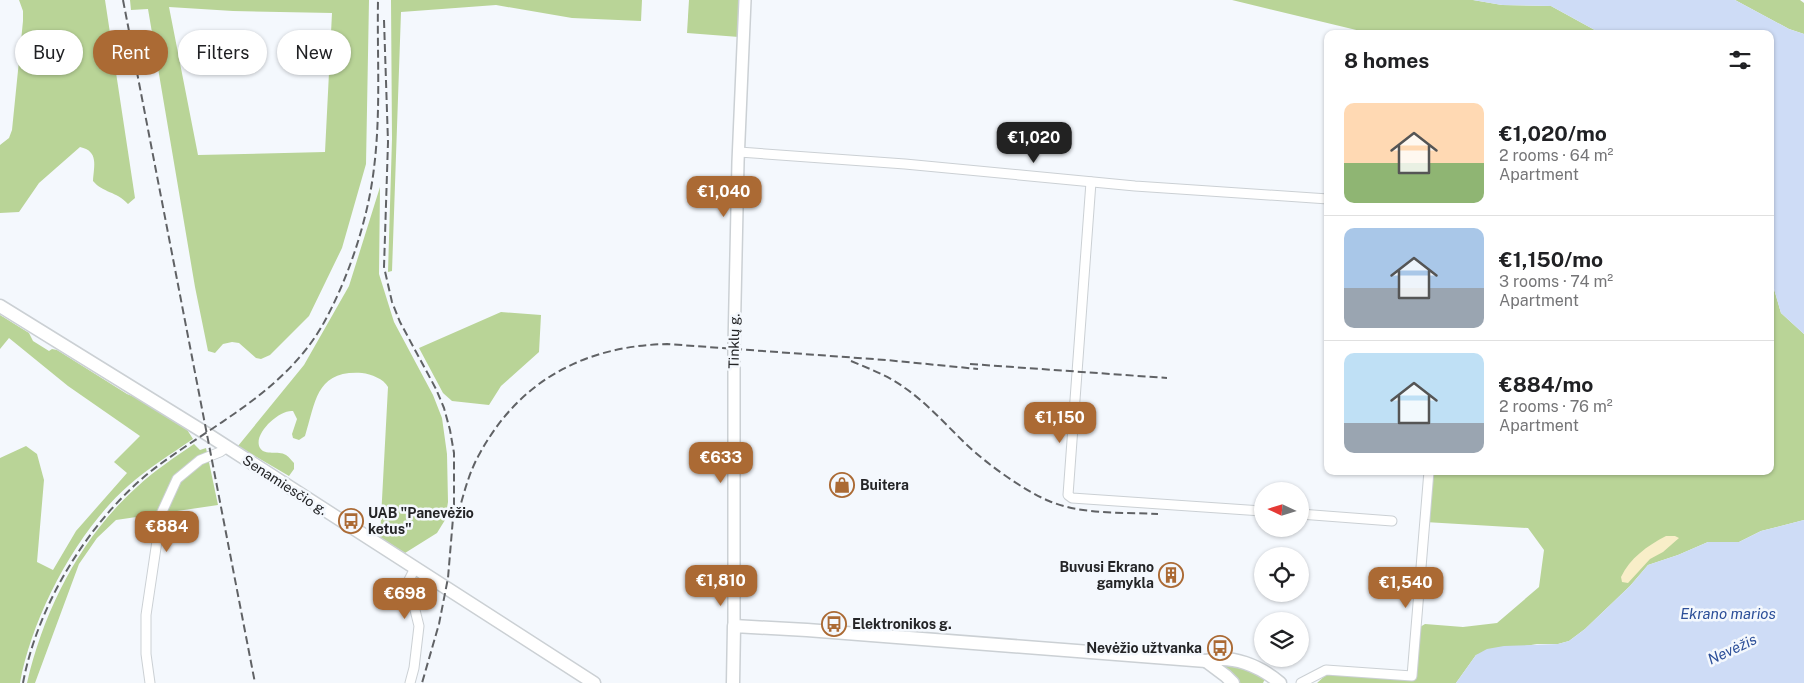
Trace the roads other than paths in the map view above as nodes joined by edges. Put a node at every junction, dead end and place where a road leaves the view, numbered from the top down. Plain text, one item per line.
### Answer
1 (745, 0) edge
2 (739, 152) junction
3 (1091, 182) junction
4 (1324, 199) edge
5 (0, 306) edge
6 (227, 447) junction
7 (1429, 475) edge
8 (1254, 510) edge
9 (1309, 515) edge
10 (1392, 521) dead end
11 (415, 568) junction
12 (734, 626) junction
13 (1206, 661) junction
14 (1321, 672) junction
15 (150, 683) edge
16 (410, 683) edge
17 (594, 683) edge
18 (733, 683) edge
19 (1233, 683) edge
20 (1280, 683) edge
21 (1301, 683) edge
22 (1314, 683) edge

1 - 2 main road, Tinklų g.
2 - 3 street
2 - 12 main road, Tinklų g.
3 - 4 street
3 - 8 street
5 - 6 main road, Senamiesčio g.
6 - 11 main road, Senamiesčio g.
6 - 15 street
7 - 14 street
9 - 10 street
11 - 16 street
11 - 17 main road, Senamiesčio g.
12 - 13 main road
12 - 18 main road, Tinklų g.
13 - 19 main road
13 - 20 main road
14 - 21 street
14 - 22 street

